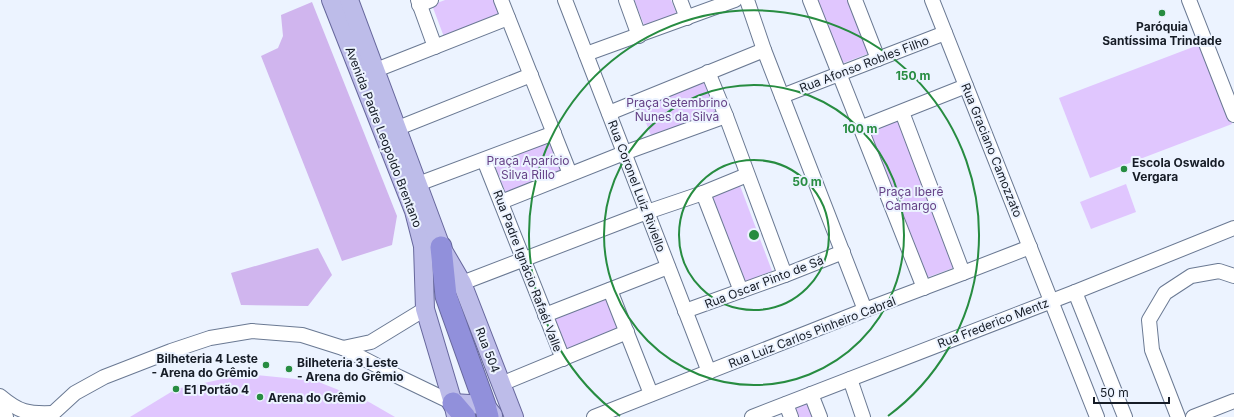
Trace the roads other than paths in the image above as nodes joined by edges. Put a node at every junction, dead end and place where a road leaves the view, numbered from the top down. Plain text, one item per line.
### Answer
1 (501, 0) edge
2 (565, 0) edge
3 (626, 0) edge
4 (680, 0) edge
5 (735, 0) edge
6 (747, 0) edge
7 (810, 0) edge
8 (855, 0) edge
9 (932, 0) edge
10 (1189, 0) edge
11 (341, 2) edge
12 (423, 2) edge
13 (508, 18) junction
14 (687, 18) junction
15 (945, 33) junction
16 (639, 36) junction
17 (435, 47) junction
18 (764, 50) junction
19 (586, 54) junction
20 (878, 59) junction
21 (376, 70) junction
22 (708, 72) junction
23 (839, 73) junction
24 (531, 75) junction
25 (966, 86) junction
26 (782, 96) junction
27 (902, 112) junction
28 (609, 113) junction
29 (1234, 115) edge
30 (726, 116) junction
31 (860, 128) junction
32 (391, 131) junction
33 (554, 133) junction
34 (624, 153) junction
35 (484, 160) junction
36 (570, 174) junction
37 (747, 175) junction
38 (418, 184) junction
39 (703, 193) junction
40 (501, 202) junction
41 (421, 209) junction
42 (647, 212) junction
43 (1233, 230) edge
44 (442, 247) junction
45 (1030, 247) junction
46 (842, 252) junction
47 (524, 260) junction
48 (668, 267) junction
49 (963, 273) junction
50 (785, 275) junction
51 (1234, 276) edge
52 (462, 283) junction
53 (924, 288) junction
54 (610, 290) junction
55 (741, 291) junction
56 (1075, 292) junction
57 (1051, 301) junction
58 (425, 309) junction
59 (865, 310) junction
60 (685, 311) junction
61 (545, 315) junction
62 (627, 332) junction
63 (343, 348) junction
64 (563, 359) junction
65 (708, 372) junction
66 (850, 378) junction
67 (501, 384) junction
68 (651, 394) junction
69 (811, 394) junction
70 (0, 396) edge
71 (0, 401) edge
72 (1234, 401) edge
73 (786, 404) junction
74 (458, 412) edge
75 (489, 413) edge
76 (51, 415) edge
77 (6, 417) edge
78 (514, 417) edge
79 (594, 417) edge
80 (752, 417) edge
81 (791, 417) edge
82 (820, 417) edge
83 (863, 417) edge
84 (1097, 417) edge
85 (1124, 417) edge
86 (1178, 417) edge
87 (1193, 417) edge

1 - 13 street
2 - 19 street, Rua Coronel Luiz Riviello
3 - 16 street
4 - 14 street
5 - 14 street
6 - 18 street
7 - 23 street
8 - 20 street
9 - 15 street, Rua Graciano Camozzato
10 - 29 street
11 - 21 main road, Avenida Padre Leopoldo Brentano
11 - 32 main road, Avenida Padre Leopoldo Brentano
12 - 17 street
13 - 17 street
13 - 24 street
14 - 16 street
15 - 20 street, Rua Afonso Robles Filho
15 - 25 street, Rua Graciano Camozzato
16 - 19 street
17 - 21 street
18 - 22 street
18 - 26 street
19 - 28 street, Rua Coronel Luiz Riviello
20 - 23 street, Rua Afonso Robles Filho
21 - 32 main road, Avenida Padre Leopoldo Brentano
22 - 28 street
22 - 30 street
23 - 26 street, Rua Afonso Robles Filho
23 - 31 street
24 - 32 street
24 - 33 street
25 - 27 street
25 - 45 street, Rua Graciano Camozzato
26 - 46 street
27 - 31 street
27 - 49 street
28 - 34 street, Rua Coronel Luiz Riviello
30 - 34 street
30 - 37 street
31 - 53 street
32 - 38 main road, Avenida Padre Leopoldo Brentano
32 - 41 main road, Avenida Padre Leopoldo Brentano
33 - 35 street
33 - 36 street
34 - 36 street
34 - 42 street, Rua Coronel Luiz Riviello
35 - 38 street
35 - 40 street, Rua Padre Ignácio Rafaél Valle
36 - 40 street
37 - 39 street
37 - 50 street
38 - 41 main road, Avenida Padre Leopoldo Brentano
39 - 42 street
39 - 55 street
40 - 47 street, Rua Padre Ignácio Rafaél Valle
41 - 44 main road, Avenida Padre Leopoldo Brentano
41 - 58 main road, Avenida Padre Leopoldo Brentano
42 - 47 street
42 - 48 street, Rua Coronel Luiz Riviello
43 - 56 street, Rua Frederico Mentz
44 - 52 main road, Avenida Padre Leopoldo Brentano
44 - 75 highway
45 - 49 street, Rua Luiz Carlos Pinheiro Cabral
45 - 57 street, Rua Graciano Camozzato
46 - 50 street, Rua Oscar Pinto de Sá
46 - 59 street
47 - 52 street
47 - 61 street, Rua Padre Ignácio Rafaél Valle
48 - 54 street
48 - 60 street, Rua Coronel Luiz Riviello
49 - 53 street, Rua Luiz Carlos Pinheiro Cabral
50 - 55 street, Rua Oscar Pinto de Sá
51 - 86 street
52 - 67 main road, Rua 504
53 - 59 street, Rua Luiz Carlos Pinheiro Cabral
54 - 61 street
54 - 62 street
55 - 60 street, Rua Oscar Pinto de Sá
56 - 57 street, Rua Frederico Mentz
56 - 85 street
57 - 66 street, Rua Frederico Mentz
57 - 84 street, Rua Graciano Camozzato
58 - 63 street
58 - 74 main road, Avenida Padre Leopoldo Brentano
59 - 65 street, Rua Luiz Carlos Pinheiro Cabral
60 - 65 street, Rua Coronel Luiz Riviello
61 - 64 street, Rua Padre Ignácio Rafaél Valle
62 - 64 street
62 - 68 street
63 - 74 street
63 - 76 street
64 - 67 street
65 - 68 street, Rua Luiz Carlos Pinheiro Cabral
66 - 69 street, Rua Frederico Mentz
66 - 83 street
67 - 78 main road, Rua 504
68 - 79 street, Rua Luiz Carlos Pinheiro Cabral
69 - 73 street, Rua Frederico Mentz
69 - 82 street
70 - 76 street
71 - 77 street
72 - 87 street
73 - 80 street, Rua Frederico Mentz
73 - 81 street
74 - 75 main road

